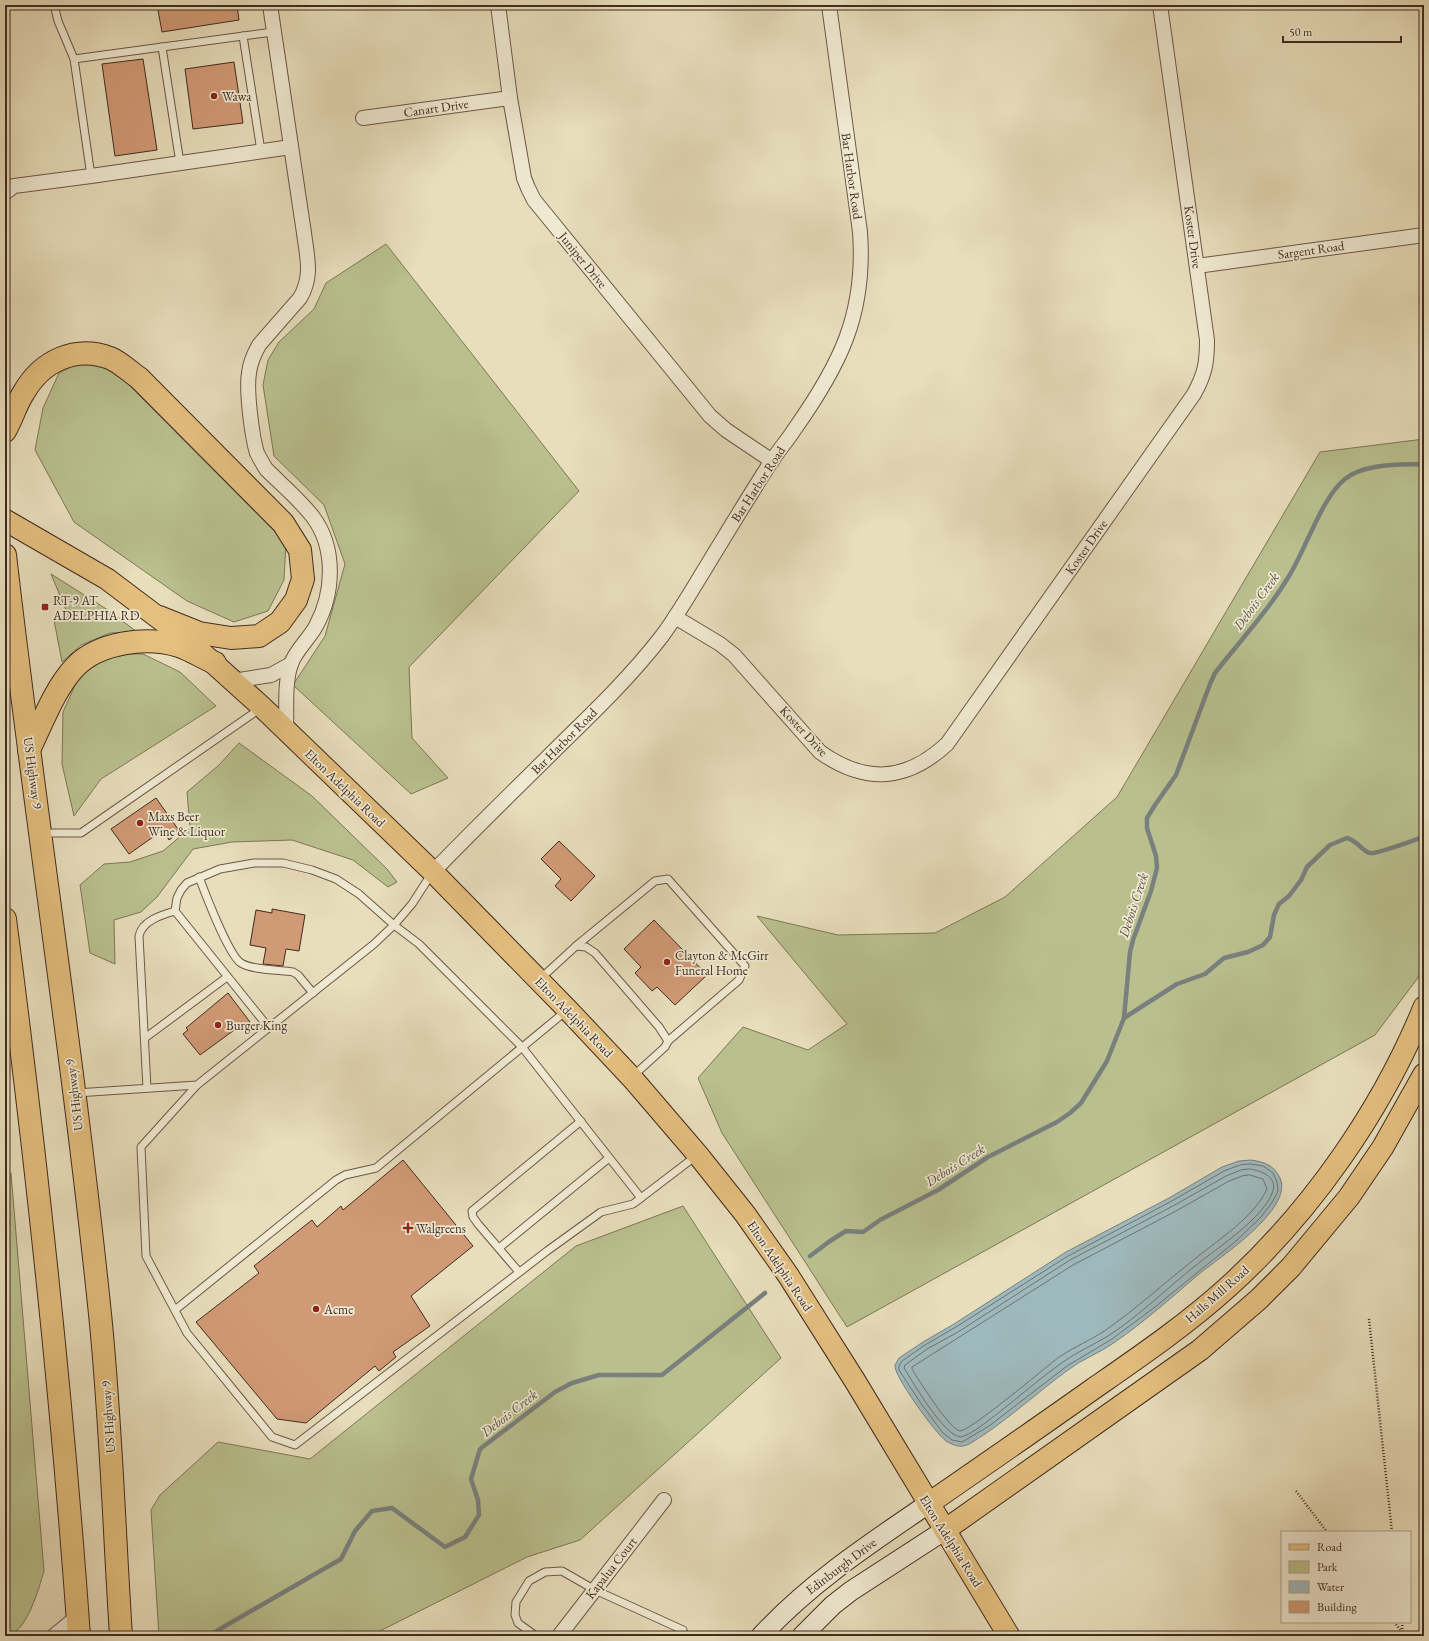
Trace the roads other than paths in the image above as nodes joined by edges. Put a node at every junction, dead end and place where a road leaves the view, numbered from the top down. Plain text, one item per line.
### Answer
1 (54, 5) edge
2 (270, 5) edge
3 (498, 5) edge
4 (829, 5) edge
5 (1160, 5) edge
6 (273, 32) junction
7 (243, 36) junction
8 (162, 47) junction
9 (74, 59) junction
10 (510, 98) junction
11 (363, 118) dead end
12 (291, 147) junction
13 (261, 151) junction
14 (180, 163) junction
15 (91, 176) junction
16 (8, 187) edge
17 (1424, 235) edge
18 (1197, 266) junction
19 (5, 431) edge
20 (772, 461) junction
21 (5, 520) edge
22 (5, 555) edge
23 (159, 617) junction
24 (675, 617) junction
25 (215, 663) junction
26 (291, 664) junction
27 (233, 681) junction
28 (262, 707) junction
29 (286, 731) junction
30 (29, 750) junction
31 (41, 833) junction
32 (433, 872) junction
33 (199, 877) junction
34 (175, 911) junction
35 (5, 919) edge
36 (394, 925) junction
37 (576, 946) junction
38 (227, 977) junction
39 (539, 980) junction
40 (312, 993) junction
41 (1424, 1007) edge
42 (568, 1010) junction
43 (269, 1028) junction
44 (145, 1038) junction
45 (668, 1041) junction
46 (522, 1047) junction
47 (1424, 1074) edge
48 (632, 1078) junction
49 (198, 1085) junction
50 (147, 1088) junction
51 (74, 1093) junction
52 (581, 1121) junction
53 (698, 1155) junction
54 (609, 1158) junction
55 (641, 1198) junction
56 (498, 1248) junction
57 (519, 1272) junction
58 (175, 1310) junction
59 (664, 1500) dead end
60 (928, 1504) junction
61 (945, 1530) junction
62 (594, 1590) junction
63 (78, 1627) edge
64 (683, 1630) dead end
65 (54, 1636) edge
66 (121, 1636) edge
67 (536, 1636) edge
68 (558, 1636) edge
69 (761, 1636) edge
70 (802, 1636) edge
71 (1009, 1636) edge

1 - 9 lane
2 - 6 street
3 - 10 street, Juniper Drive
4 - 20 street, Bar Harbor Road
5 - 18 street, Koster Drive
6 - 7 lane
6 - 12 street
7 - 8 lane
7 - 13 lane
8 - 9 lane
8 - 14 lane
9 - 15 lane
10 - 11 street, Canart Drive
10 - 20 street, Juniper Drive
12 - 13 street
12 - 26 street
13 - 14 street
14 - 15 street
15 - 16 street
17 - 18 street, Sargent Road
18 - 24 street, Koster Drive
19 - 23 highway
20 - 24 street, Bar Harbor Road
21 - 23 main road, Elton Adelphia Road
22 - 30 highway, US Highway 9
23 - 25 main road, Elton Adelphia Road
24 - 32 street, Bar Harbor Road
25 - 27 main road, Elton Adelphia Road
25 - 30 highway
26 - 27 street
26 - 29 street
27 - 28 main road, Elton Adelphia Road
28 - 29 main road, Elton Adelphia Road
28 - 31 lane
29 - 32 main road, Elton Adelphia Road
30 - 31 highway, US Highway 9
31 - 51 highway, US Highway 9
32 - 36 lane
32 - 39 main road, Elton Adelphia Road
33 - 34 lane
33 - 36 lane
33 - 40 lane
34 - 38 lane
34 - 44 lane
35 - 63 highway
36 - 40 lane
36 - 46 lane
37 - 39 lane
37 - 45 lane
37 - 45 lane
38 - 43 lane
38 - 44 lane
39 - 42 main road, Elton Adelphia Road
40 - 43 lane
41 - 60 main road, Halls Mill Road
42 - 46 lane
42 - 48 main road, Elton Adelphia Road
43 - 49 lane
44 - 50 lane
45 - 48 lane
46 - 52 lane
46 - 58 lane
47 - 61 main road
48 - 53 main road, Elton Adelphia Road
49 - 50 lane
49 - 58 lane
50 - 51 lane
51 - 66 highway, US Highway 9
52 - 54 lane
52 - 56 lane
53 - 55 lane
53 - 60 main road, Elton Adelphia Road
54 - 55 lane
54 - 56 lane
55 - 57 lane
56 - 57 lane
57 - 58 lane
59 - 62 street, Kapalua Court
60 - 61 main road, Elton Adelphia Road
60 - 69 main road, Edinburgh Drive
61 - 70 main road, Edinburgh Drive
61 - 71 main road, Elton Adelphia Road
62 - 64 lane
62 - 67 lane
62 - 68 street, Kapalua Court
63 - 65 street

